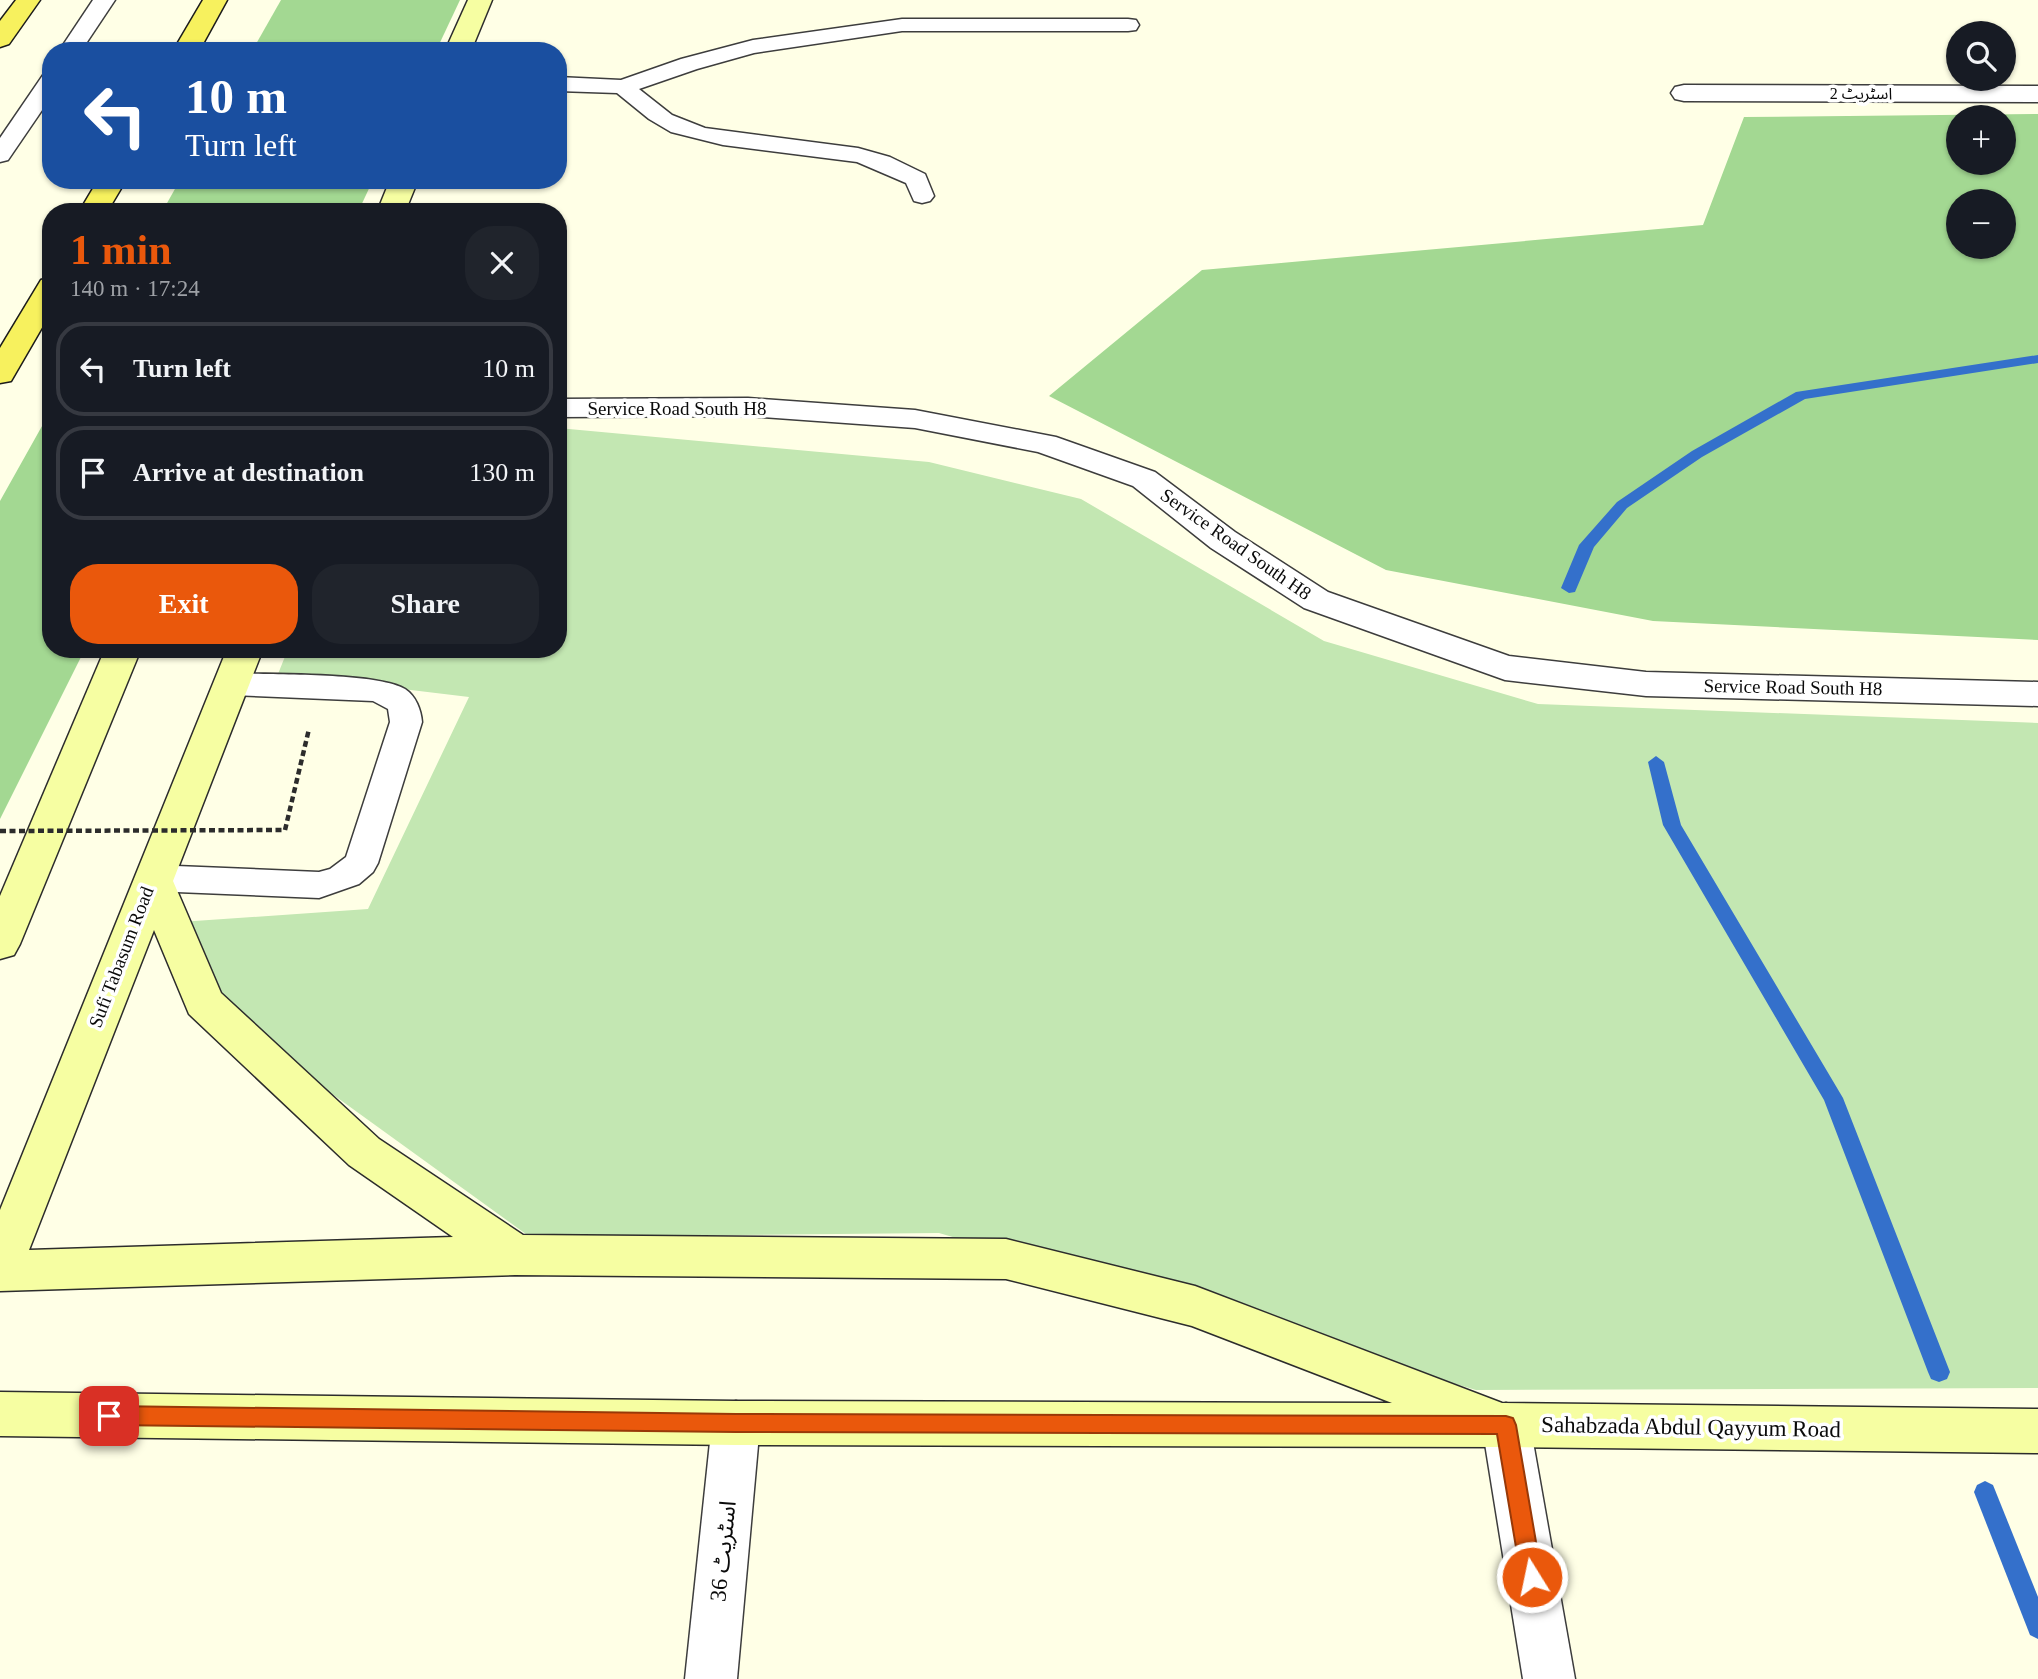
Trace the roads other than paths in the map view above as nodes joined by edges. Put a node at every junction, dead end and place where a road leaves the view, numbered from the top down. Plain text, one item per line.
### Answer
1 (27, 0) edge
2 (104, 0) edge
3 (215, 0) edge
4 (480, 0) edge
5 (1128, 25) dead end
6 (0, 39) edge
7 (76, 42) edge
8 (191, 42) edge
9 (462, 42) edge
10 (567, 84) edge
11 (622, 87) junction
12 (42, 93) edge
13 (1684, 93) dead end
14 (2038, 94) edge
15 (0, 155) edge
16 (922, 196) dead end
17 (42, 302) edge
18 (0, 374) edge
19 (567, 408) edge
20 (119, 658) edge
21 (238, 666) edge
22 (2038, 694) edge
23 (152, 878) junction
24 (0, 944) edge
25 (515, 1255) junction
26 (0, 1268) edge
27 (0, 1414) edge
28 (736, 1423) junction
29 (1506, 1425) junction
30 (2038, 1432) edge
31 (711, 1679) edge
32 (1549, 1679) edge

1 - 6 main road
2 - 7 lane
3 - 8 main road
4 - 9 street
5 - 11 lane
10 - 11 lane
11 - 16 lane
12 - 15 lane
13 - 14 street, اسٹریٹ 2
17 - 18 main road
19 - 22 street, Service Road South H8
20 - 24 street
21 - 23 street, Sufi Tabasum Road
21 - 23 lane
23 - 25 street
23 - 26 street, Sufi Tabasum Road
25 - 26 street
25 - 29 street
27 - 28 street, Sahabzada Abdul Qayyum Road
28 - 29 street, Sahabzada Abdul Qayyum Road
28 - 31 street, اسٹریٹ 36
29 - 30 street, Sahabzada Abdul Qayyum Road
29 - 32 street

